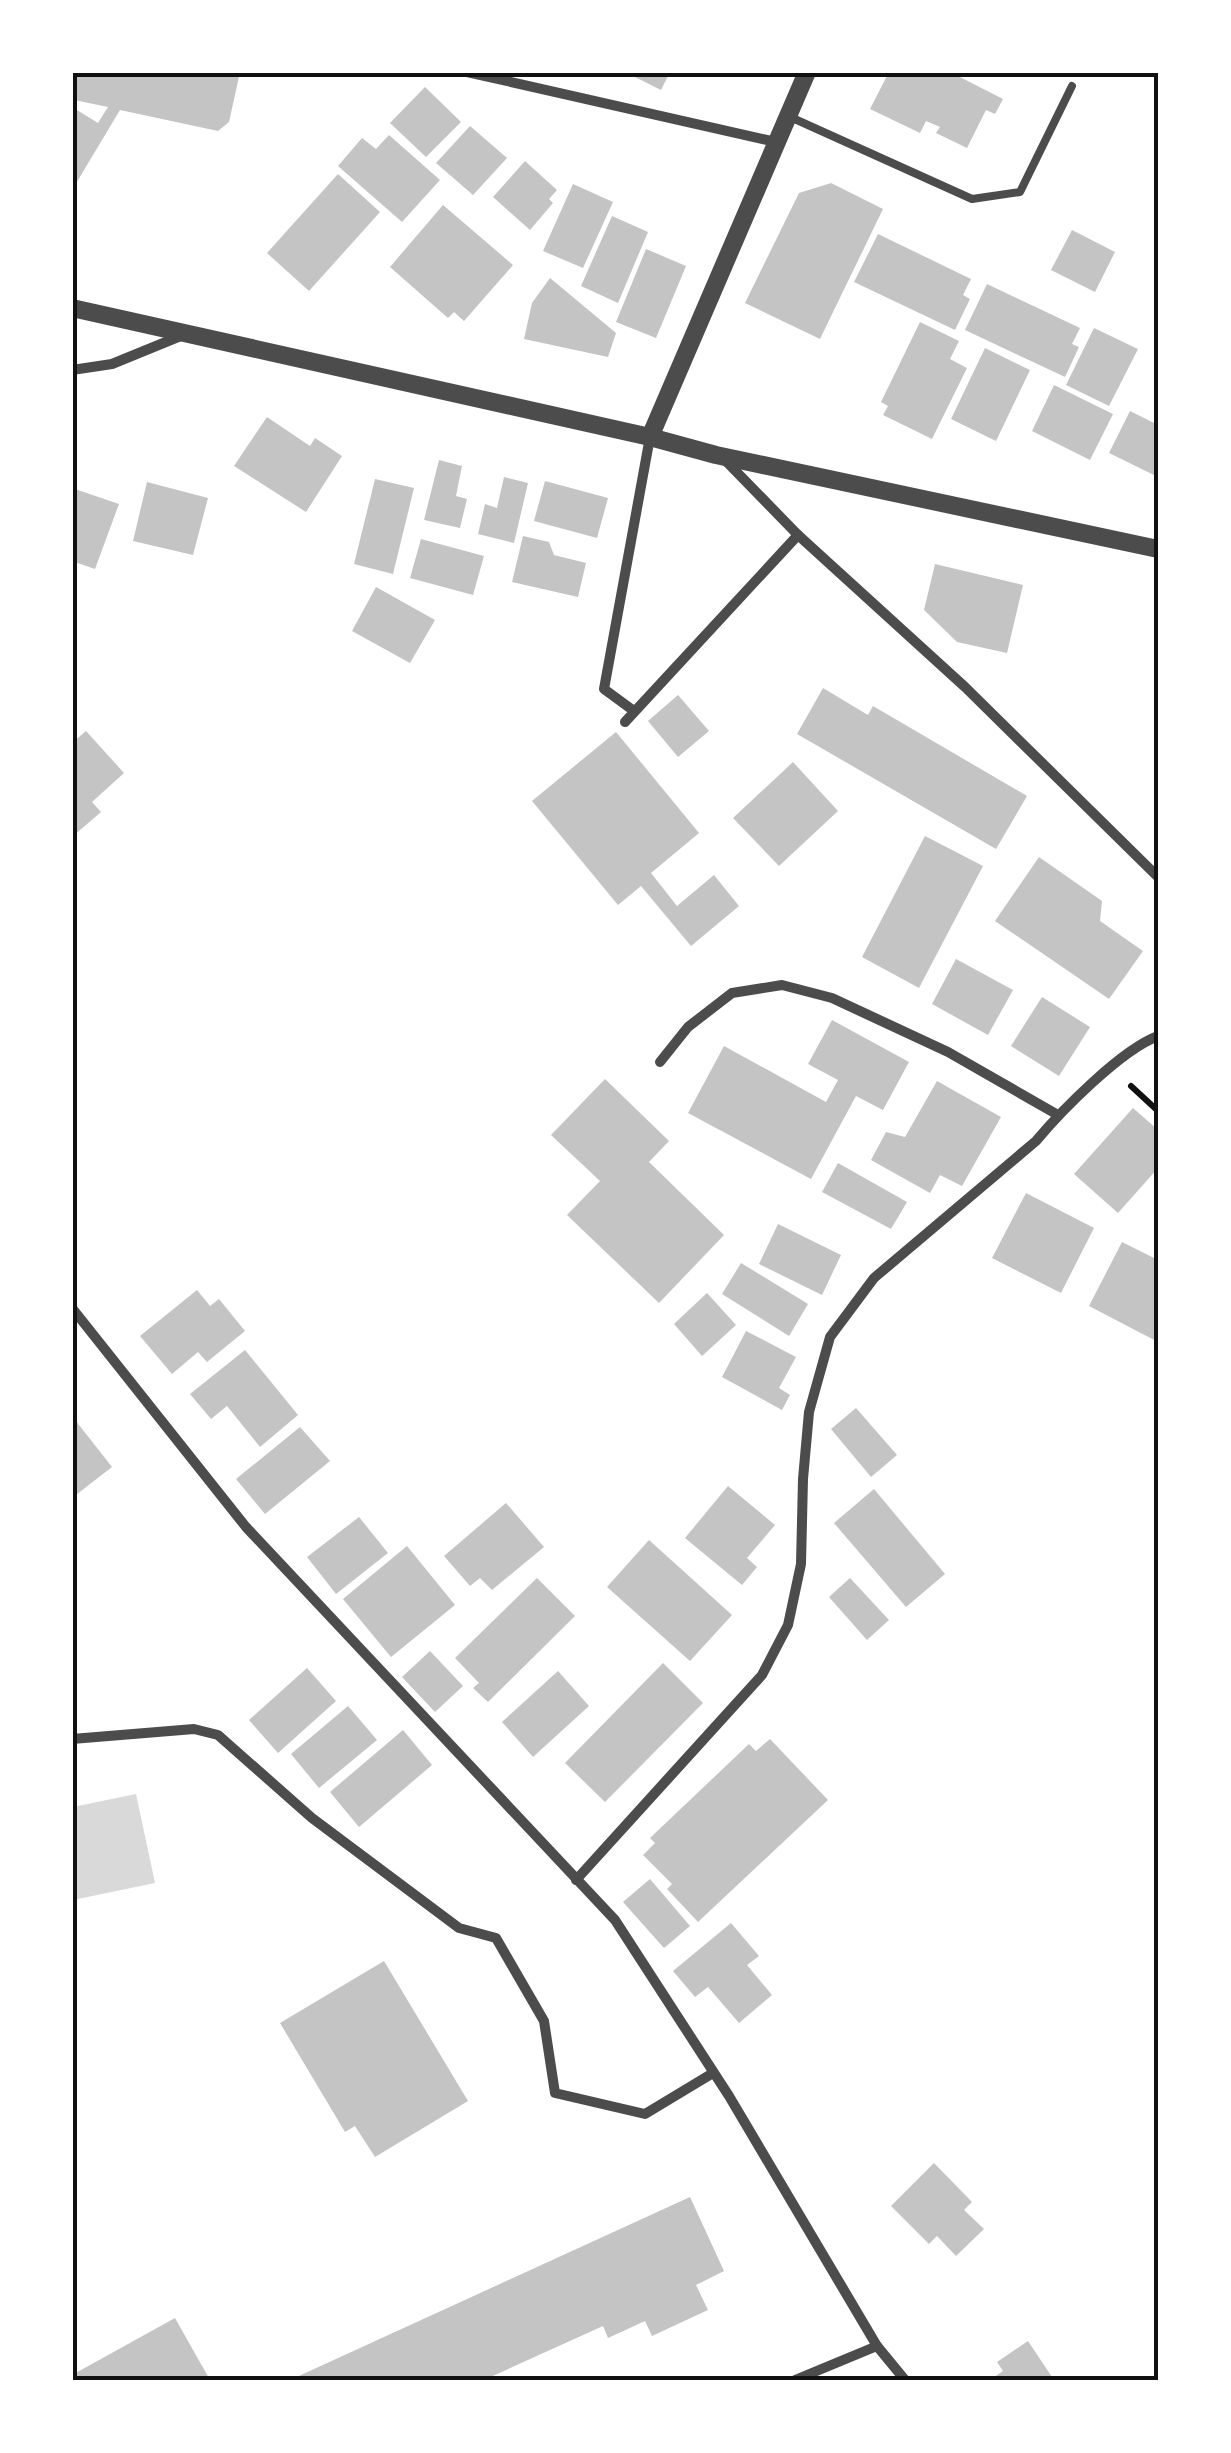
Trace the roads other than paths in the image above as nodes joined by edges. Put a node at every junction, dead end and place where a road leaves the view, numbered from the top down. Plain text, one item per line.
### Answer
1 (467, 72) edge
2 (807, 72) edge
3 (1072, 86) dead end
4 (788, 116) junction
5 (776, 142) junction
6 (72, 308) edge
7 (184, 335) junction
8 (72, 370) edge
9 (650, 437) junction
10 (721, 456) junction
11 (798, 535) junction
12 (1158, 549) edge
13 (634, 712) junction
14 (625, 722) dead end
15 (1158, 877) edge
16 (1158, 1036) edge
17 (660, 1062) dead end
18 (1058, 1115) junction
19 (72, 1308) edge
20 (72, 1739) edge
21 (576, 1880) junction
22 (713, 2073) junction
23 (877, 2346) junction
24 (795, 2380) edge
25 (905, 2380) edge

1 - 5 street
2 - 4 street
3 - 4 lane
4 - 5 street
5 - 9 street
6 - 7 street
7 - 8 street
7 - 9 street
9 - 10 street
9 - 13 street
10 - 11 street
10 - 12 street
11 - 13 street
11 - 15 street
13 - 14 street
16 - 18 street
17 - 18 street
18 - 21 street
19 - 21 street
20 - 22 street
21 - 22 street
22 - 23 street
23 - 24 street
23 - 25 street

